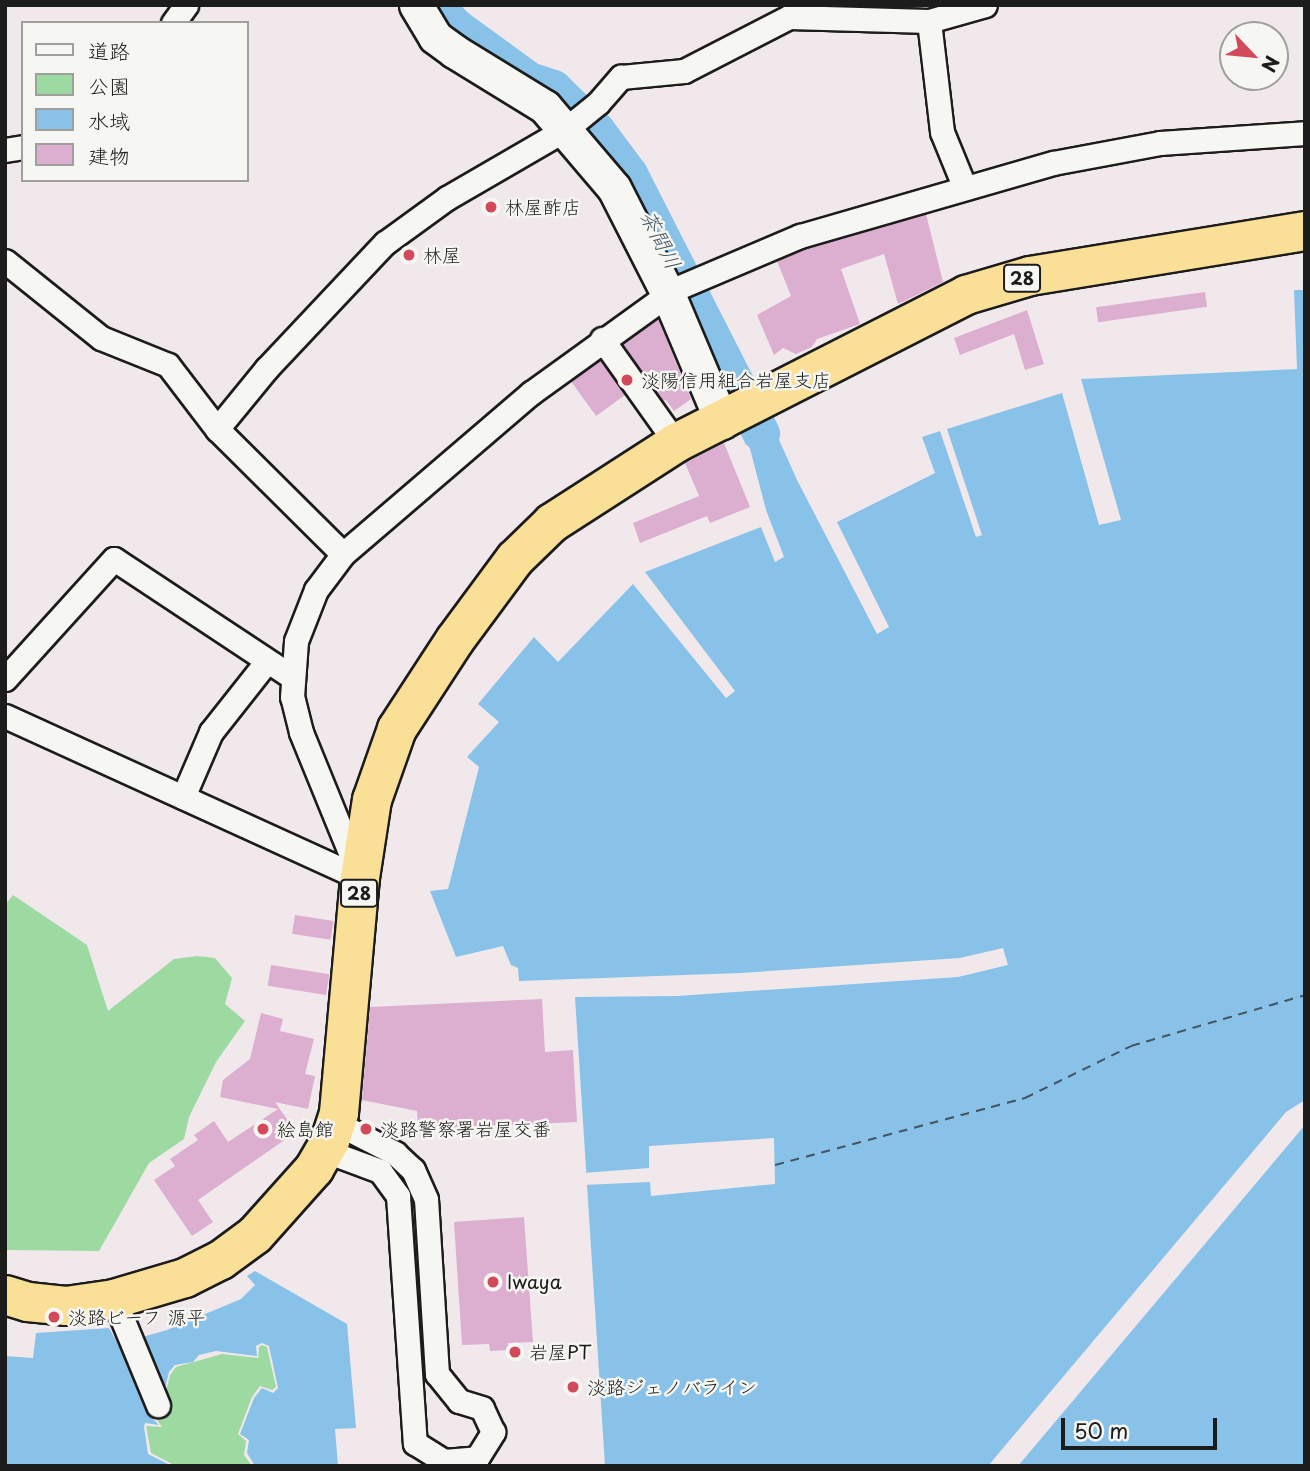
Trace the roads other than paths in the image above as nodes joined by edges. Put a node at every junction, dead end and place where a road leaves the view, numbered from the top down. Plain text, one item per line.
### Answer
1 (186, 5) edge
2 (416, 5) edge
3 (985, 5) edge
4 (174, 21) edge
5 (929, 21) junction
6 (570, 126) junction
7 (1305, 133) edge
8 (964, 186) junction
9 (1305, 231) edge
10 (5, 261) edge
11 (671, 291) junction
12 (602, 339) junction
13 (740, 412) junction
14 (217, 429) junction
15 (676, 443) junction
16 (343, 554) junction
17 (267, 660) junction
18 (292, 677) junction
19 (5, 679) edge
20 (5, 716) edge
21 (183, 797) junction
22 (360, 878) junction
23 (331, 1137) junction
24 (5, 1295) edge
25 (119, 1311) junction
26 (158, 1405) dead end

1 - 4 street
2 - 6 street
3 - 5 street
5 - 6 street
5 - 8 street
6 - 11 street
6 - 14 street
7 - 8 street
8 - 11 street
9 - 13 highway, 28
10 - 14 street
11 - 12 street
11 - 13 street
12 - 15 street
12 - 16 street
13 - 15 highway, 28
14 - 16 street
15 - 22 highway, 28
16 - 18 street
17 - 18 street
17 - 19 street
17 - 21 street
18 - 22 street
20 - 21 street
21 - 22 street
22 - 23 highway, 28
23 - 23 street
23 - 25 highway
24 - 25 highway
25 - 26 street

